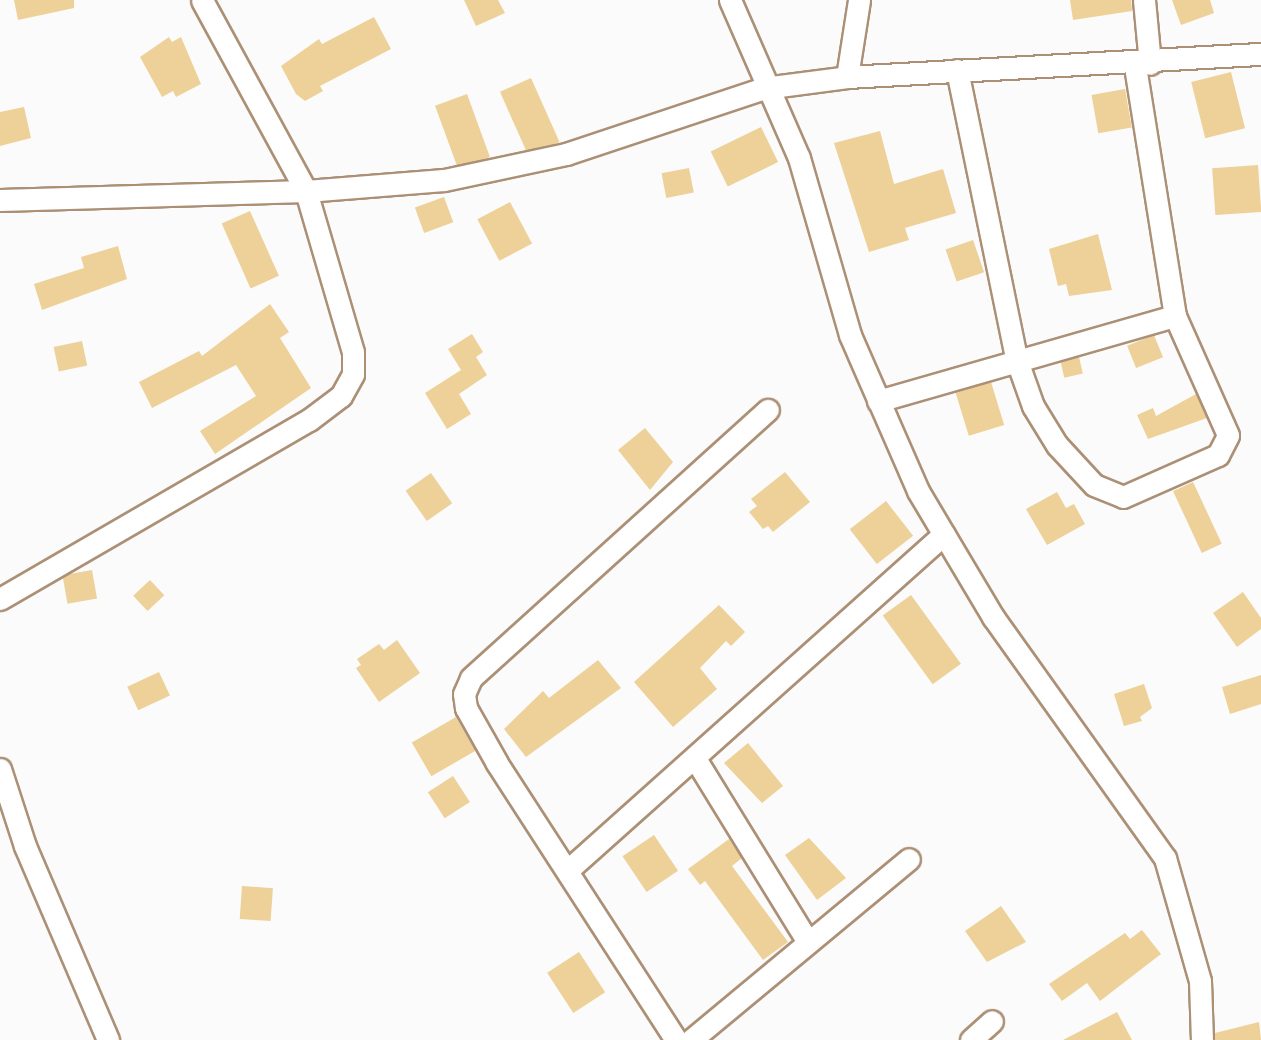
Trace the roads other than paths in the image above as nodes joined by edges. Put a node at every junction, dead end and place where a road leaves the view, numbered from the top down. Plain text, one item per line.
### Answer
1 (202, 0) edge
2 (730, 0) edge
3 (859, 0) edge
4 (1144, 0) edge
5 (1261, 54) edge
6 (1143, 64) junction
7 (957, 70) junction
8 (847, 76) junction
9 (764, 88) junction
10 (306, 191) junction
11 (0, 200) edge
12 (1175, 316) junction
13 (1016, 358) junction
14 (878, 401) junction
15 (768, 410) dead end
16 (944, 534) junction
17 (0, 599) edge
18 (696, 760) junction
19 (0, 769) edge
20 (909, 859) dead end
21 (568, 870) junction
22 (808, 942) junction
23 (993, 1021) dead end
24 (108, 1040) edge
25 (676, 1040) edge
26 (691, 1040) edge
27 (971, 1040) edge
28 (1202, 1040) edge

1 - 10 street
2 - 9 street
3 - 8 street
4 - 6 street
5 - 6 street
6 - 7 street
6 - 12 street
7 - 8 street
7 - 13 street
8 - 9 street
9 - 10 street
9 - 14 street
10 - 11 street
10 - 17 street
12 - 13 street
12 - 13 street
13 - 14 street
14 - 16 street
15 - 21 street
16 - 18 street
16 - 28 street
18 - 21 street
18 - 22 street
19 - 24 street
20 - 22 street
21 - 25 street
22 - 26 street
23 - 27 street

